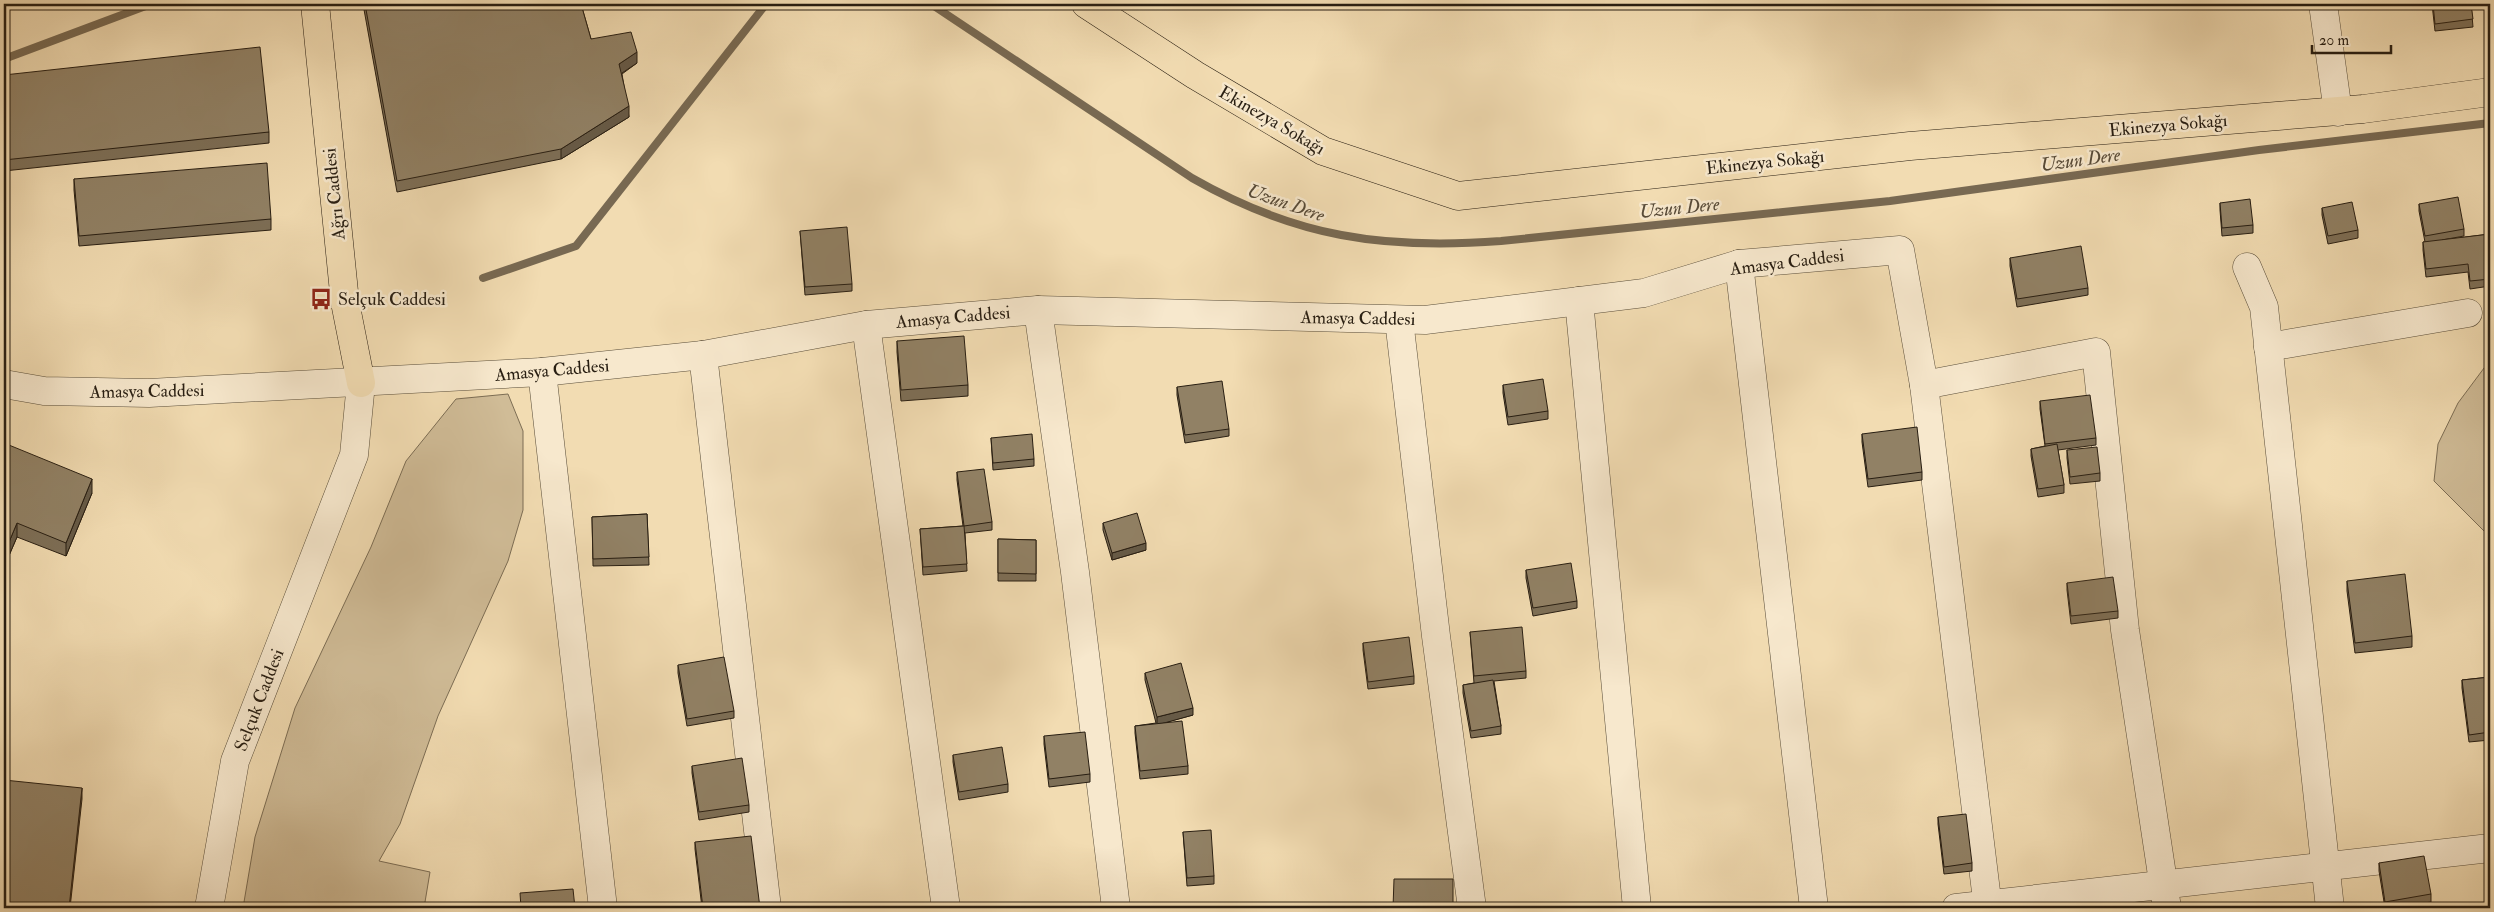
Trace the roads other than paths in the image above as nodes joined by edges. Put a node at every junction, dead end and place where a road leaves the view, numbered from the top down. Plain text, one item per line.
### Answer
1 (315, 4) edge
2 (1086, 4) edge
3 (2323, 4) edge
4 (2490, 92) edge
5 (2338, 112) junction
6 (1739, 264) junction
7 (2247, 267) dead end
8 (1579, 301) junction
9 (1038, 310) junction
10 (2468, 313) dead end
11 (1399, 320) junction
12 (866, 325) junction
13 (2268, 347) junction
14 (703, 355) junction
15 (542, 372) junction
16 (362, 382) junction
17 (4, 385) edge
18 (1924, 385) junction
19 (2490, 848) edge
20 (2327, 867) junction
21 (2166, 897) edge
22 (1988, 906) edge
23 (209, 908) edge
24 (604, 908) edge
25 (766, 908) edge
26 (946, 908) edge
27 (1116, 908) edge
28 (1472, 908) edge
29 (1637, 908) edge
30 (1814, 908) edge
31 (1956, 908) edge
32 (2330, 908) edge

1 - 16 main road, Ağrı Caddesi
2 - 5 main road, Ekinezya Sokağı
3 - 5 street
4 - 5 main road, Ekinezya Sokağı
6 - 8 street, Amasya Caddesi
6 - 18 street, Amasya Caddesi
6 - 30 street
7 - 13 street
8 - 11 street, Amasya Caddesi
8 - 29 street
9 - 11 street, Amasya Caddesi
9 - 12 street, Amasya Caddesi
9 - 27 street
10 - 13 street
11 - 28 street
12 - 14 street, Amasya Caddesi
12 - 26 street
13 - 20 street
14 - 15 street, Amasya Caddesi
14 - 25 street
15 - 16 street, Amasya Caddesi
15 - 24 street
16 - 17 street, Amasya Caddesi
16 - 23 street, Selçuk Caddesi
18 - 21 street
18 - 22 street
19 - 20 street
20 - 21 street
20 - 32 street
21 - 22 street
22 - 31 street

